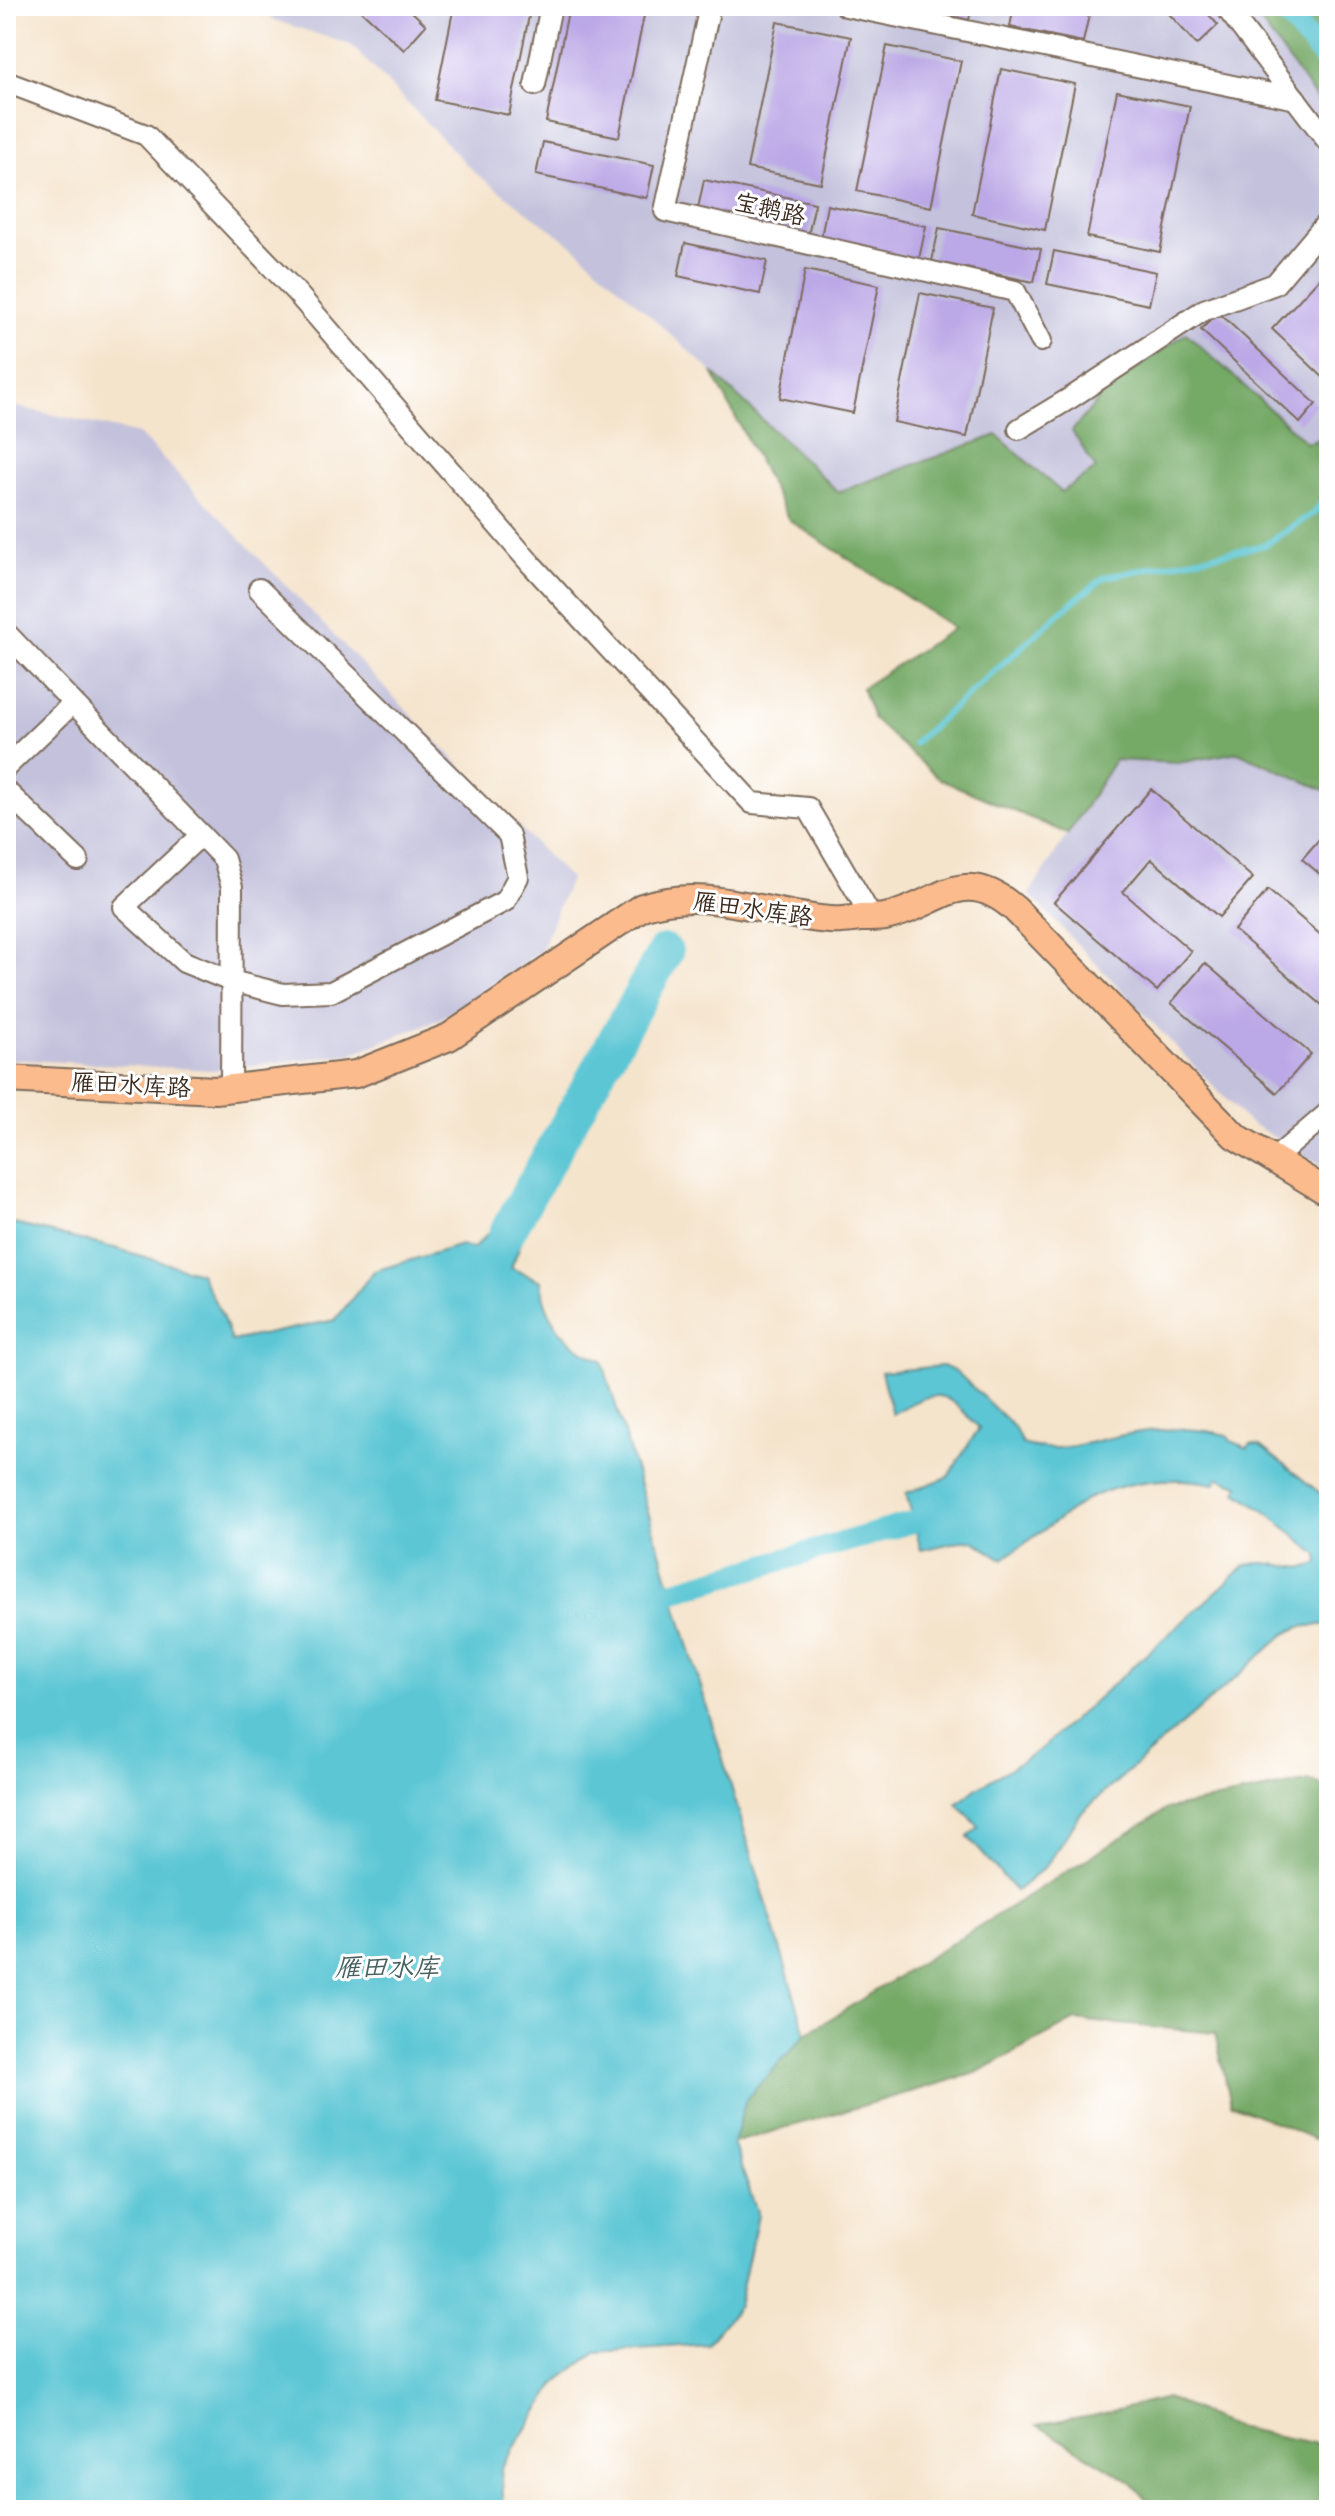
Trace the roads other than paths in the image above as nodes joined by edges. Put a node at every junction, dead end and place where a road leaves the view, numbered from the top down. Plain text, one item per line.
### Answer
1 (551, 6) edge
2 (710, 6) edge
3 (846, 6) edge
4 (1225, 6) edge
5 (6, 82) edge
6 (535, 85) dead end
7 (1296, 99) junction
8 (1329, 143) edge
9 (1329, 220) edge
10 (1041, 341) dead end
11 (1019, 429) dead end
12 (259, 589) dead end
13 (6, 633) edge
14 (73, 703) junction
15 (6, 767) edge
16 (6, 791) edge
17 (201, 835) junction
18 (78, 860) dead end
19 (872, 918) junction
20 (231, 981) junction
21 (6, 1079) edge
22 (231, 1088) junction
23 (1329, 1112) edge
24 (1274, 1159) junction
25 (1329, 1193) edge

1 - 6 lane
2 - 10 lane, 宝鹅路
3 - 7 lane
4 - 7 lane
5 - 19 lane
7 - 8 lane
9 - 11 lane
12 - 20 lane
13 - 14 lane
14 - 15 lane
14 - 17 lane
16 - 18 lane
17 - 20 lane
17 - 20 lane
19 - 22 main road, 雁田水库路
19 - 24 main road, 雁田水库路
20 - 22 lane
21 - 22 main road, 雁田水库路
23 - 24 lane
24 - 25 main road, 雁田水库路

